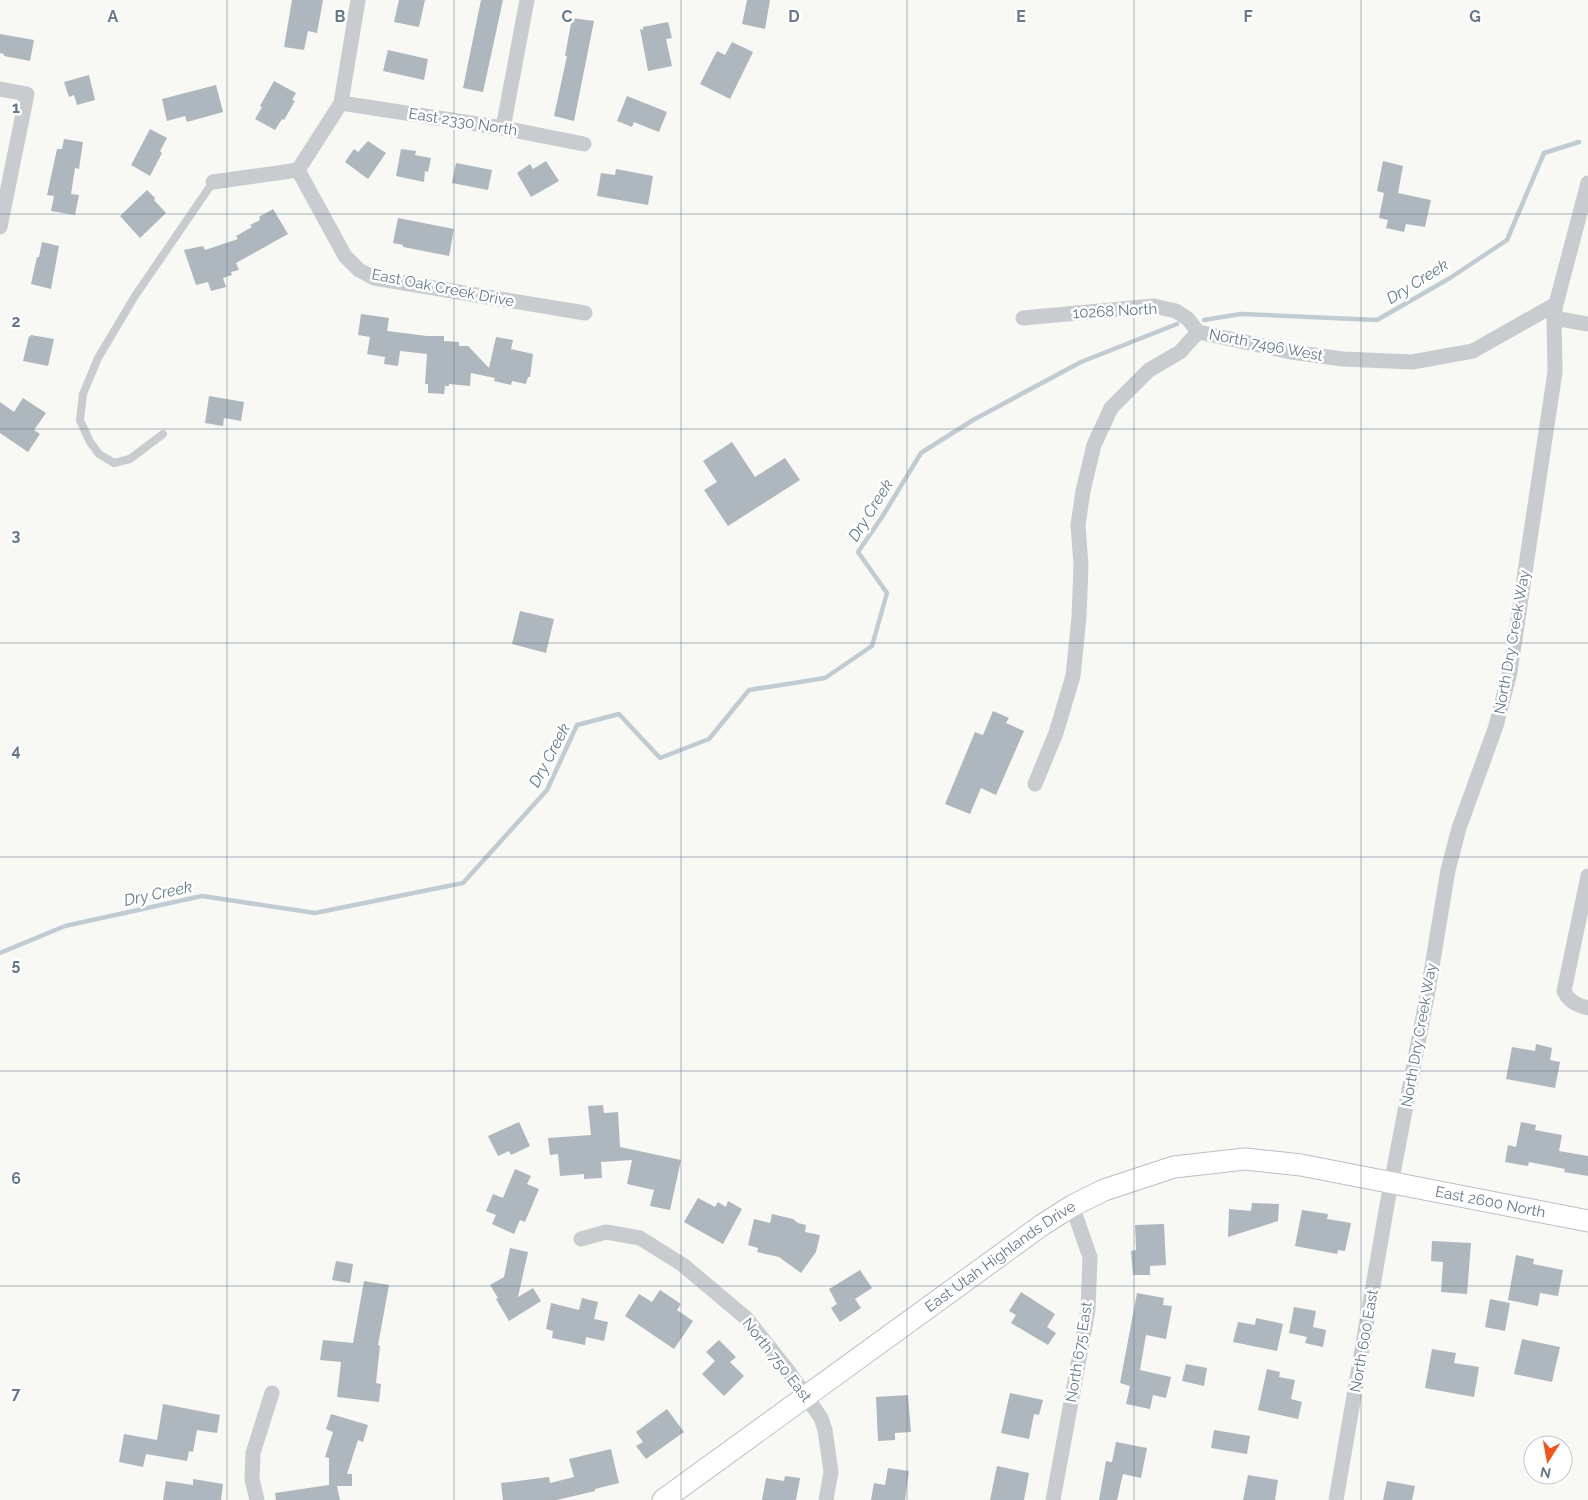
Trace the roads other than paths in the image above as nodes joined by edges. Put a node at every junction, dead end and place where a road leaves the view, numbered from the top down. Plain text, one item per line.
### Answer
1 (358, 0) edge
2 (527, 0) edge
3 (0, 89) edge
4 (342, 103) junction
5 (503, 128) junction
6 (584, 144) dead end
7 (298, 170) junction
8 (213, 182) joint
9 (1588, 183) edge
10 (0, 227) edge
11 (1555, 311) junction
12 (584, 313) dead end
13 (1024, 318) dead end
14 (1588, 324) edge
15 (1198, 332) junction
16 (163, 434) dead end
17 (1035, 784) dead end
18 (1588, 876) edge
19 (1588, 1008) edge
20 (1392, 1183) junction
21 (1072, 1206) junction
22 (1588, 1221) edge
23 (581, 1239) dead end
24 (272, 1393) dead end
25 (806, 1396) junction
26 (256, 1500) edge
27 (663, 1500) edge
28 (826, 1500) edge
29 (1053, 1500) edge
30 (1336, 1500) edge

1 - 4 street
2 - 5 street
3 - 10 street
4 - 5 street, East 2330 North
4 - 7 street
5 - 6 street, East 2330 North
7 - 8 street
7 - 12 street, East Oak Creek Drive
8 - 16 lane
9 - 11 street, North Dry Creek Way
11 - 14 street
11 - 15 street, North 7496 West
11 - 20 street, North Dry Creek Way
13 - 15 street, 10268 North
15 - 17 street, North 7496 West
18 - 19 street
20 - 21 street, East Utah Highlands Drive
20 - 22 street, East 2600 North
20 - 30 street, North 600 East
21 - 25 street, East Utah Highlands Drive
21 - 29 street, North 675 East
23 - 25 street, North 750 East
24 - 26 street
25 - 27 street, East Utah Highlands Drive
25 - 28 street, North 750 East

